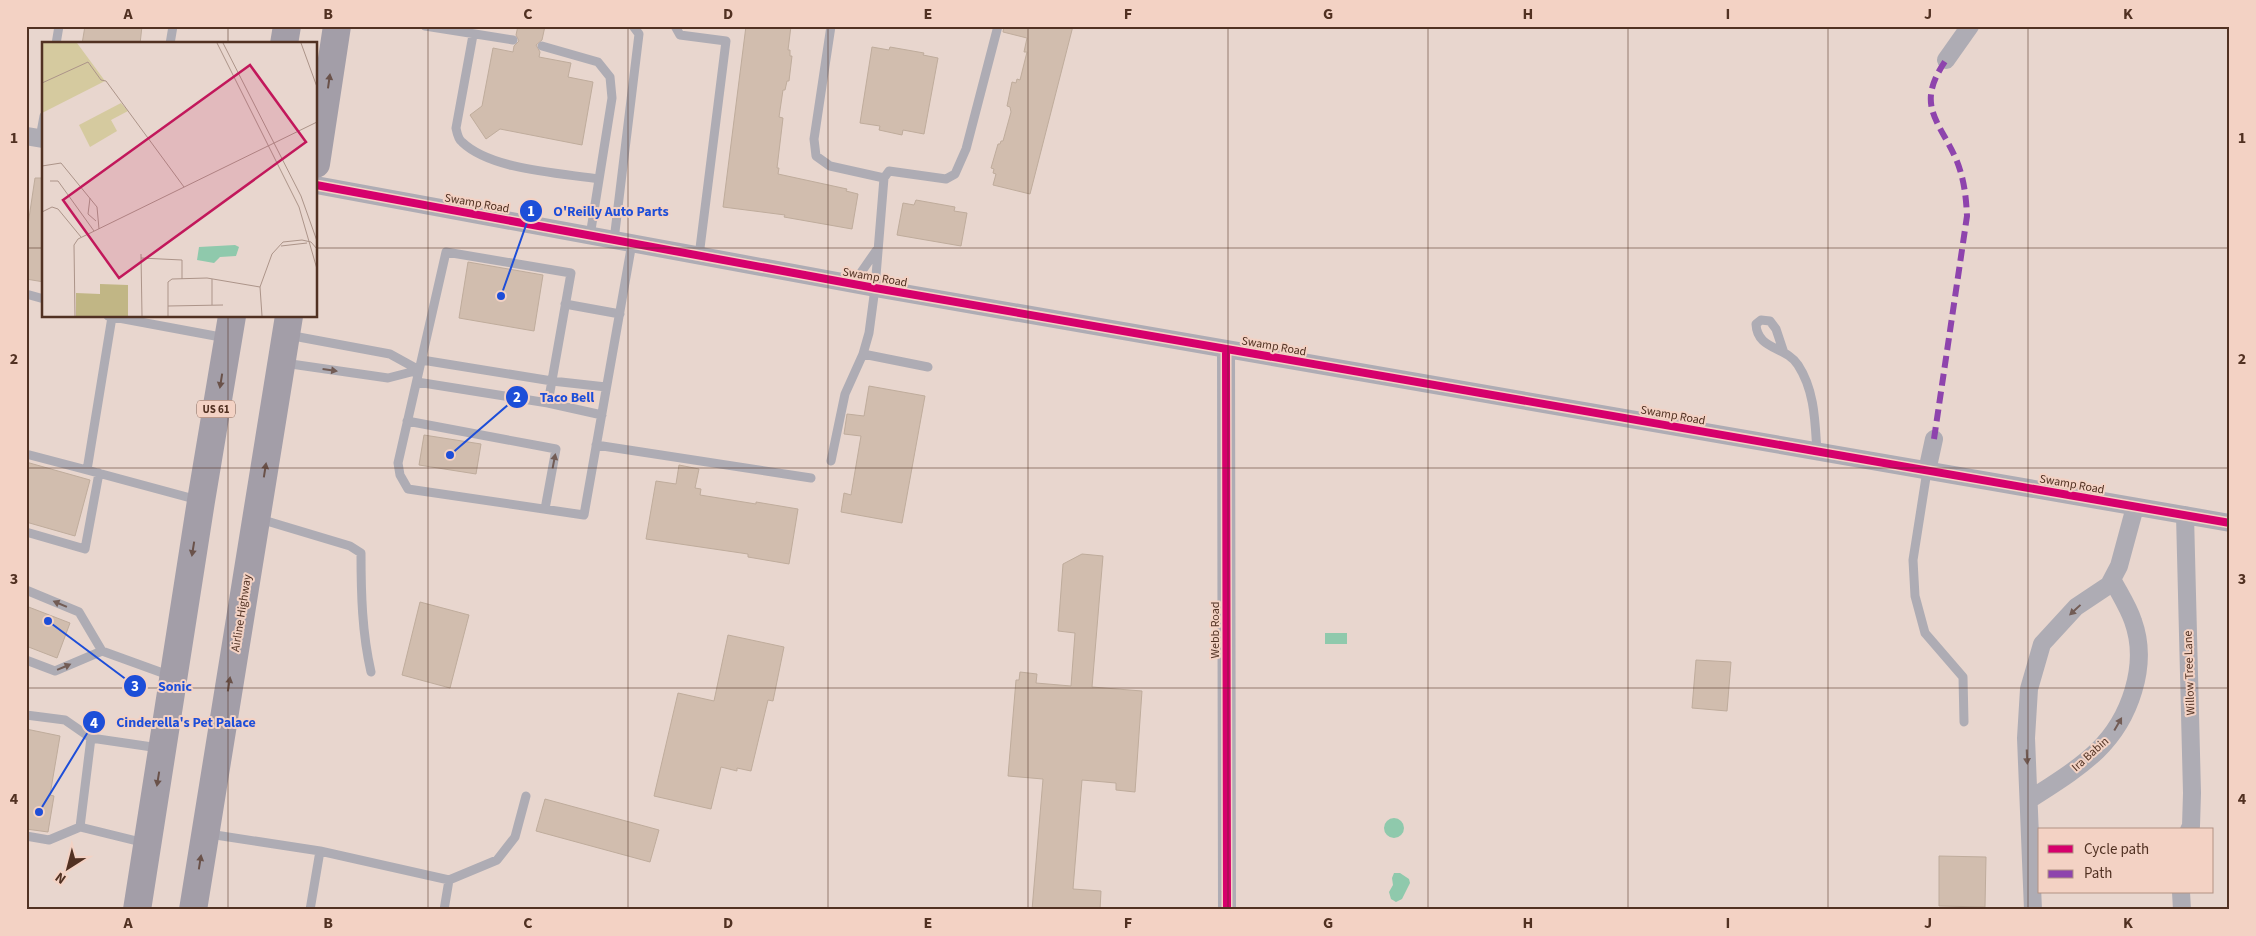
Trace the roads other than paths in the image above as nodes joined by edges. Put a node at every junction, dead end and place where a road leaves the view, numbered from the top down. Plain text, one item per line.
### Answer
1 (59, 26) edge
2 (173, 26) edge
3 (287, 26) edge
4 (337, 26) edge
5 (425, 26) edge
6 (633, 26) edge
7 (675, 26) edge
8 (831, 26) edge
9 (998, 26) edge
10 (1967, 28) edge
11 (473, 35) junction
12 (513, 40) dead end
13 (56, 42) edge
14 (170, 42) edge
15 (284, 42) edge
16 (542, 46) dead end
17 (1946, 60) dead end
18 (42, 122) edge
19 (37, 138) edge
20 (318, 143) edge
21 (884, 178) junction
22 (599, 179) junction
23 (318, 185) edge
24 (590, 236) junction
25 (614, 240) junction
26 (632, 243) junction
27 (878, 248) junction
28 (699, 256) junction
29 (853, 284) junction
30 (875, 288) junction
31 (26, 294) edge
32 (42, 298) edge
33 (566, 304) junction
34 (620, 314) junction
35 (110, 318) edge
36 (121, 318) edge
37 (288, 326) edge
38 (230, 328) edge
39 (1226, 349) junction
40 (1783, 350) dead end
41 (863, 354) junction
42 (422, 360) junction
43 (281, 362) junction
44 (928, 367) dead end
45 (419, 370) junction
46 (552, 381) junction
47 (416, 382) junction
48 (606, 387) junction
49 (548, 403) junction
50 (602, 414) junction
51 (407, 421) junction
52 (1934, 439) dead end
53 (596, 445) junction
54 (1817, 452) junction
55 (26, 454) edge
56 (831, 461) dead end
57 (87, 470) junction
58 (1927, 471) junction
59 (99, 473) junction
60 (811, 478) dead end
61 (201, 501) junction
62 (2135, 507) junction
63 (545, 509) junction
64 (2185, 515) junction
65 (257, 518) junction
66 (2230, 523) edge
67 (26, 532) edge
68 (2112, 579) junction
69 (26, 590) edge
70 (102, 651) junction
71 (26, 660) edge
72 (371, 672) dead end
73 (173, 677) junction
74 (26, 715) edge
75 (1964, 722) dead end
76 (91, 738) junction
77 (162, 748) junction
78 (526, 796) dead end
79 (2029, 800) junction
80 (80, 826) junction
81 (2190, 828) edge
82 (205, 833) junction
83 (26, 836) edge
84 (148, 844) junction
85 (320, 851) junction
86 (449, 880) junction
87 (2181, 894) edge
88 (137, 910) edge
89 (193, 910) edge
90 (310, 910) edge
91 (444, 910) edge
92 (1227, 910) edge
93 (2033, 910) edge
94 (2182, 910) edge

1 - 13 lane
2 - 14 lane
3 - 15 highway
20 -> 4 highway
5 - 11 lane
6 - 25 lane
7 - 28 lane
8 - 21 lane
9 - 21 lane
10 - 17 street
11 - 12 lane
11 - 22 lane
16 - 22 lane
18 - 19 lane
21 - 27 lane
22 - 24 lane
23 - 24 street, Swamp Road
24 - 25 street, Swamp Road
25 - 26 street, Swamp Road
26 - 28 street, Swamp Road
26 - 34 lane
27 - 29 lane
27 - 30 lane
28 - 29 street, Swamp Road
29 - 30 street, Swamp Road
30 - 39 street, Swamp Road
30 - 41 lane
31 - 32 lane
33 - 34 lane
33 - 42 lane
33 - 46 lane
34 - 48 lane
35 - 57 lane
36 - 38 lane
37 - 43 highway, Airline Highway
37 - 45 lane
38 -> 61 highway, US 61
39 - 54 street, Swamp Road
39 - 92 street, Webb Road
40 - 54 lane
41 - 44 lane
41 - 56 lane
42 - 45 lane
42 - 46 lane
43 -> 45 lane
65 -> 43 highway, Airline Highway
45 - 47 lane
46 - 48 lane
46 - 49 lane
47 - 49 lane
47 - 51 lane
48 - 50 lane
49 - 50 lane
50 - 53 lane
51 - 63 lane
63 -> 51 lane
52 - 58 street
53 - 60 lane
53 - 63 lane
54 - 58 street, Swamp Road
55 - 57 lane
57 - 59 lane
58 - 62 street, Swamp Road
58 - 75 lane
59 - 61 lane
59 - 67 lane
61 -> 73 highway, US 61
62 - 64 street, Swamp Road
62 - 68 street
64 - 66 street, Swamp Road
64 - 81 street, Willow Tree Lane
65 - 72 lane
82 -> 65 highway, Airline Highway
68 -> 79 street
79 -> 68 street, Ira Babin
70 -> 69 lane
71 -> 70 lane
70 - 73 lane
73 - 77 highway, US 61
74 - 76 lane
76 - 77 lane
76 - 80 lane
77 -> 84 highway, US 61
78 - 86 lane
79 - 93 street
80 - 83 lane
80 - 84 lane
82 - 85 lane
89 -> 82 highway, Airline Highway
84 - 88 highway, US 61
85 - 86 lane
85 - 90 lane
86 - 91 lane
87 - 94 street

